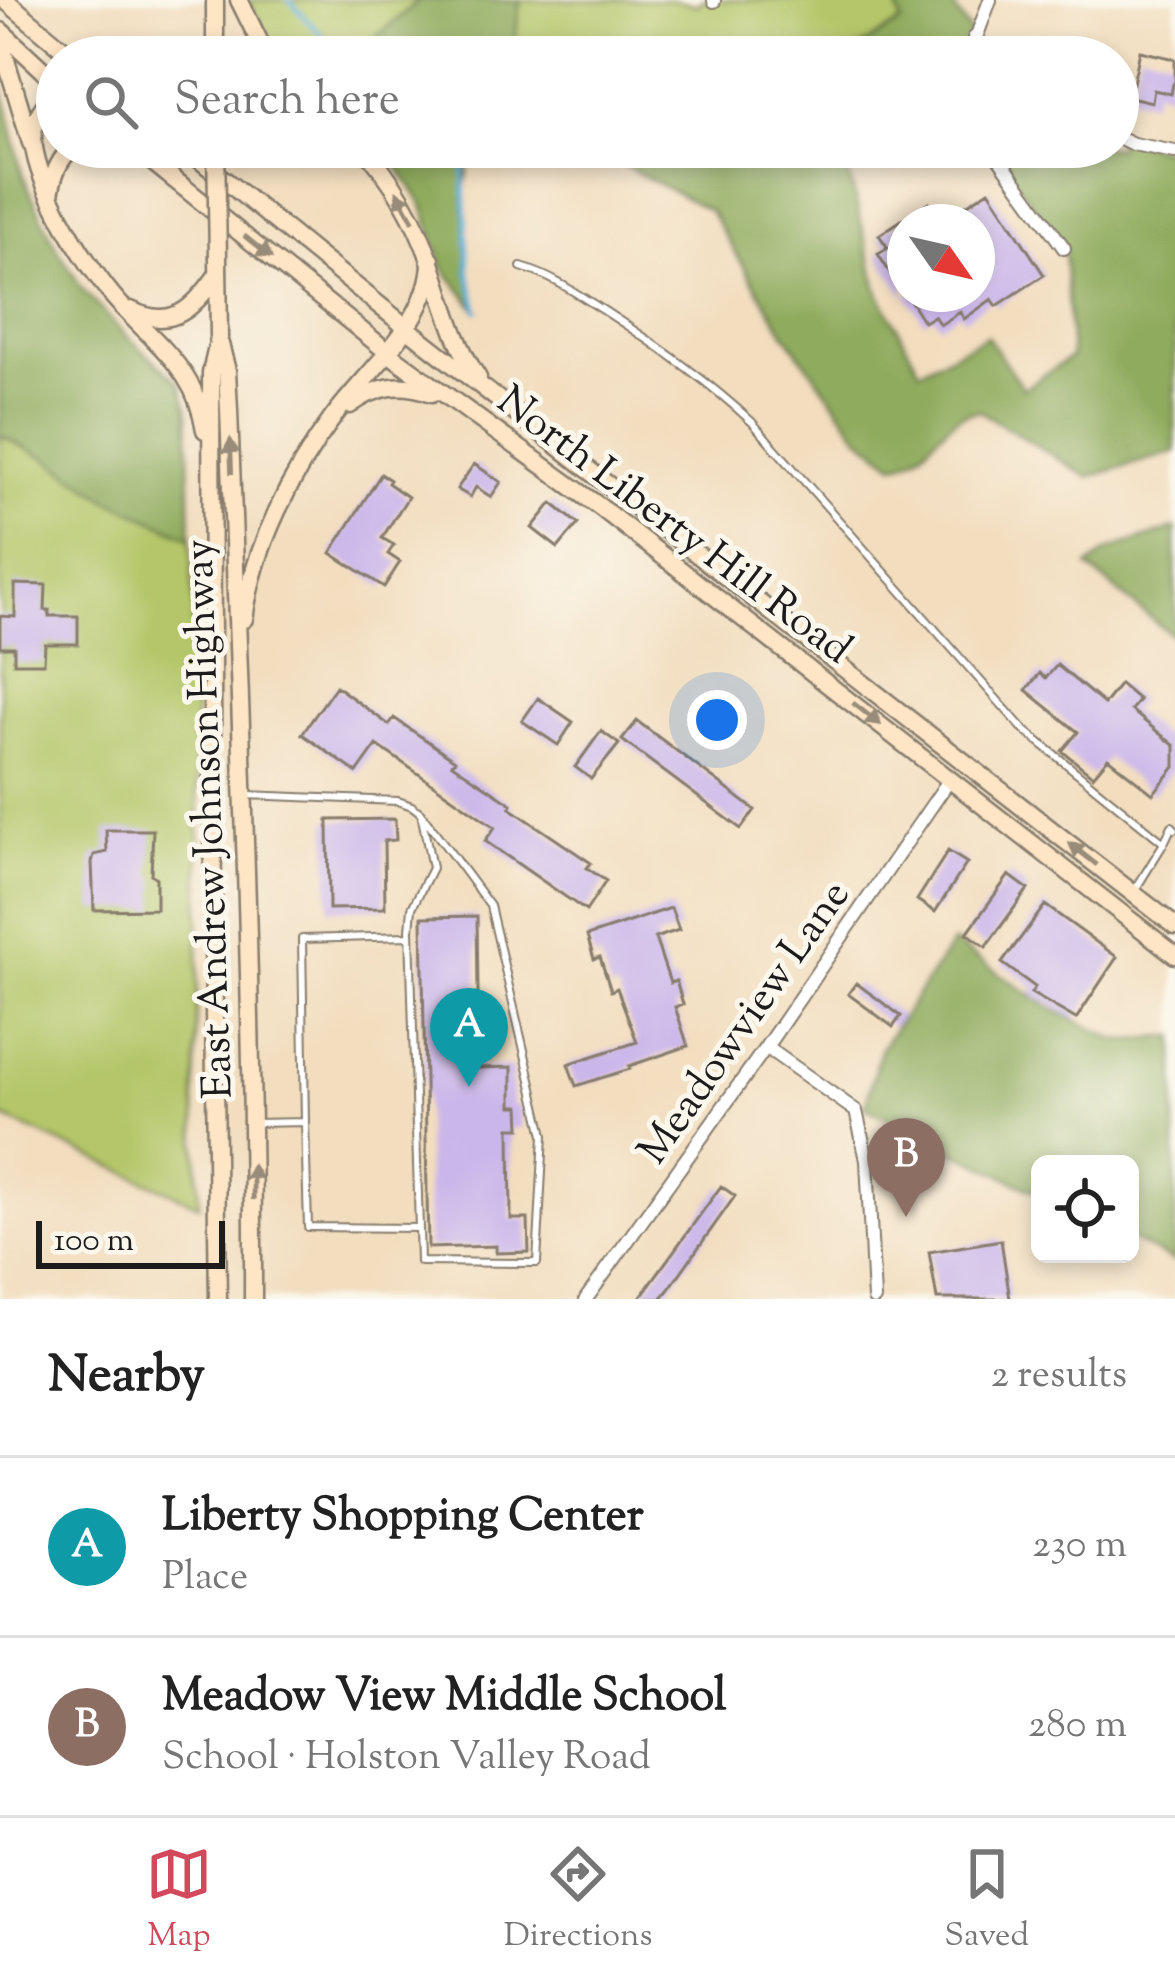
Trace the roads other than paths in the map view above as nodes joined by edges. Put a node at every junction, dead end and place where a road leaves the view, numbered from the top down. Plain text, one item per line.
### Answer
1 (5, 0) edge
2 (214, 0) edge
3 (239, 0) edge
4 (990, 0) edge
5 (0, 30) edge
6 (48, 36) edge
7 (215, 36) edge
8 (257, 36) edge
9 (975, 36) edge
10 (0, 40) edge
11 (36, 65) edge
12 (36, 119) edge
13 (1139, 145) edge
14 (33, 149) junction
15 (1175, 152) edge
16 (36, 157) edge
17 (40, 168) edge
18 (56, 168) edge
19 (160, 168) edge
20 (210, 168) edge
21 (216, 168) edge
22 (381, 168) edge
23 (1007, 168) edge
24 (50, 196) junction
25 (1064, 248) dead end
26 (430, 260) junction
27 (218, 266) junction
28 (521, 267) dead end
29 (119, 304) junction
30 (406, 327) junction
31 (219, 338) junction
32 (387, 351) junction
33 (486, 389) junction
34 (461, 406) junction
35 (334, 416) junction
36 (212, 466) junction
37 (238, 661) junction
38 (963, 760) junction
39 (950, 778) junction
40 (242, 794) junction
41 (214, 796) junction
42 (421, 813) junction
43 (1175, 829) edge
44 (1163, 843) junction
45 (1133, 893) junction
46 (1175, 926) edge
47 (411, 936) junction
48 (1175, 955) edge
49 (766, 1047) junction
50 (305, 1122) junction
51 (251, 1123) junction
52 (217, 1125) junction
53 (419, 1228) junction
54 (218, 1299) edge
55 (254, 1299) edge
56 (586, 1299) edge
57 (874, 1299) edge

1 - 6 main road
2 - 7 main road
3 - 8 main road
4 - 9 street
5 - 11 main road
10 - 14 main road
12 - 14 main road
13 - 15 street
14 - 16 main road
17 - 24 main road
18 - 24 main road
19 -> 32 main road, North Liberty Hill Road
20 - 30 main road, North Liberty Hill Road
21 - 27 main road, East Andrew Johnson Highway, bridge
26 -> 22 main road
23 - 25 street
24 - 29 main road
26 - 30 main road
26 - 33 main road
27 - 29 main road
27 - 31 main road, East Andrew Johnson Highway
28 - 44 lane
29 - 36 main road
30 - 32 main road
30 - 33 main road, North Liberty Hill Road
31 - 36 main road, East Andrew Johnson Highway
37 -> 31 main road, East Andrew Johnson Highway
32 - 34 main road, North Liberty Hill Road
32 - 35 main road
33 - 38 main road, North Liberty Hill Road
34 - 35 main road
34 -> 39 main road, North Liberty Hill Road
35 - 37 main road
36 - 41 main road, East Andrew Johnson Highway
37 - 40 main road, East Andrew Johnson Highway
38 - 39 main road
45 -> 38 main road, North Liberty Hill Road
39 - 48 main road, North Liberty Hill Road
39 - 49 street, Meadowview Lane
40 - 41 main road
40 - 42 lane
40 - 51 main road, East Andrew Johnson Highway
41 - 52 main road, East Andrew Johnson Highway
42 - 47 lane
42 - 53 lane
43 - 44 lane
44 - 45 lane
45 - 46 main road, North Liberty Hill Road
47 - 50 lane
47 - 53 lane
49 - 56 street, Meadowview Lane
49 - 57 street
50 - 51 lane
50 - 53 lane
51 - 52 main road
55 -> 51 main road, East Andrew Johnson Highway
52 - 54 main road, East Andrew Johnson Highway

